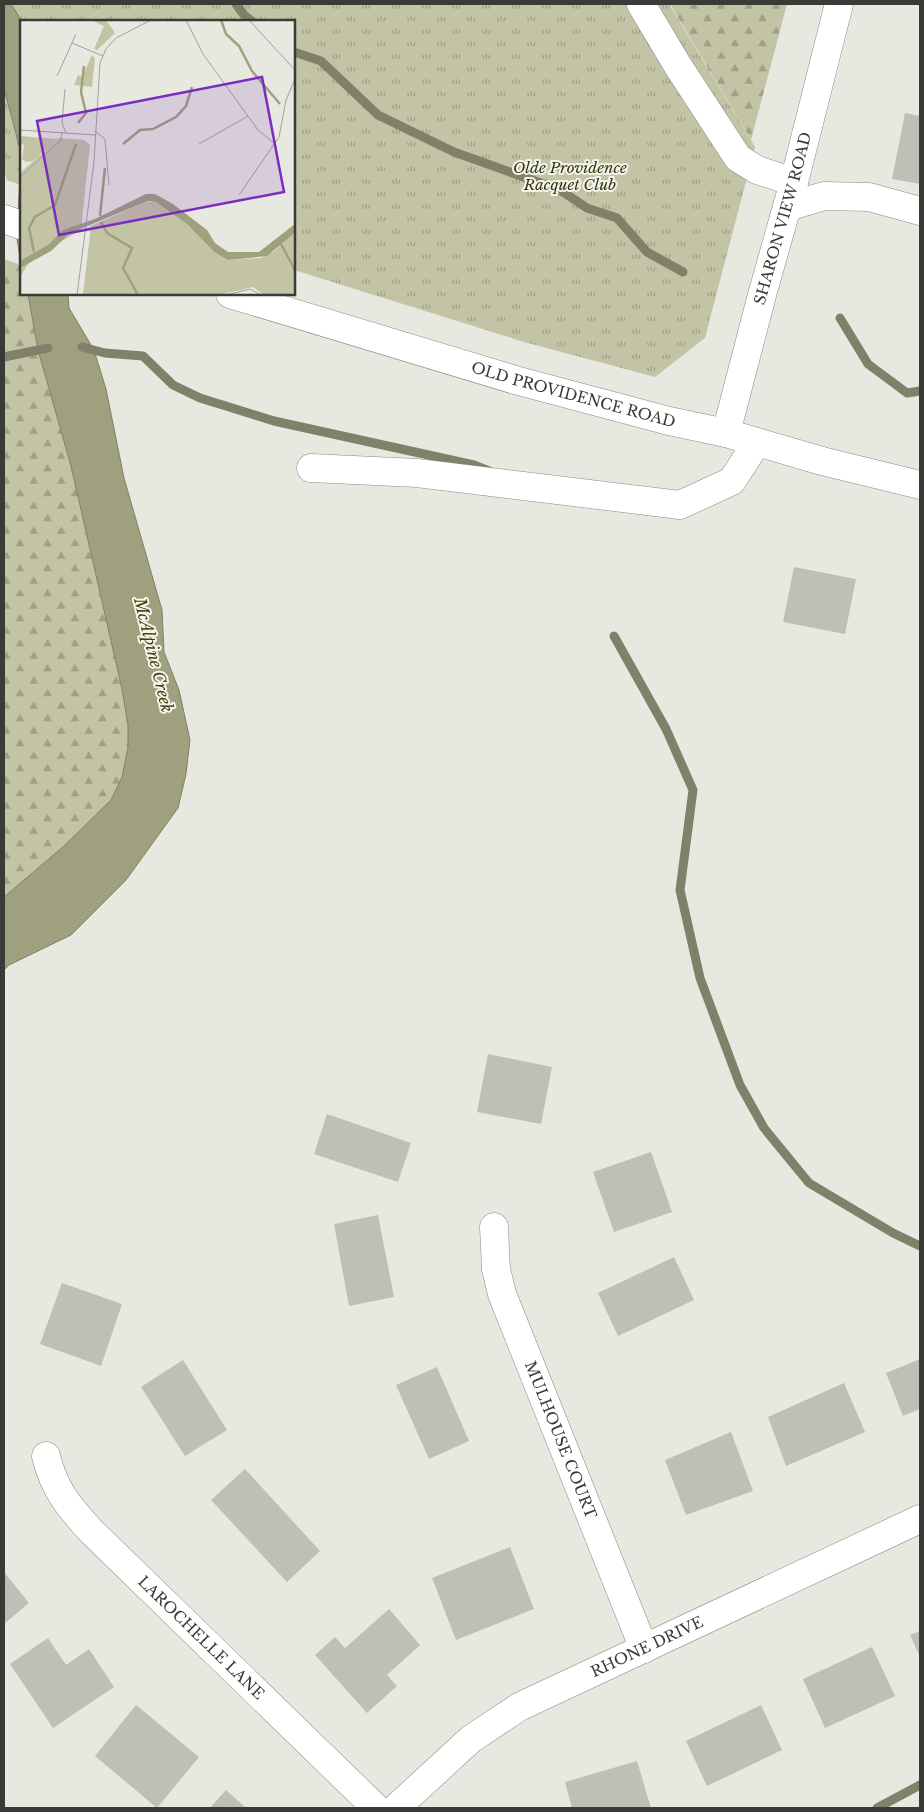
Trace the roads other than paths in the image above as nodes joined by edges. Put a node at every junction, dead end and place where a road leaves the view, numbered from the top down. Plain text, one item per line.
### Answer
1 (640, 4) edge
2 (839, 4) edge
3 (791, 195) junction
4 (920, 211) edge
5 (4, 219) edge
6 (20, 225) edge
7 (233, 295) edge
8 (726, 433) junction
9 (757, 442) junction
10 (310, 468) dead end
11 (920, 485) edge
12 (494, 1227) dead end
13 (46, 1456) dead end
14 (920, 1519) edge
15 (644, 1649) junction
16 (376, 1808) edge
17 (396, 1808) edge

1 - 3 street
2 - 3 street, SHARON VIEW ROAD
3 - 4 street
3 - 8 street, SHARON VIEW ROAD
5 - 6 street
7 - 8 street, OLD PROVIDENCE ROAD
8 - 9 street, OLD PROVIDENCE ROAD
9 - 10 street
9 - 11 street, OLD PROVIDENCE ROAD
12 - 15 street, MULHOUSE COURT
13 - 16 street, LAROCHELLE LANE
14 - 15 street, RHONE DRIVE
15 - 17 street, RHONE DRIVE

